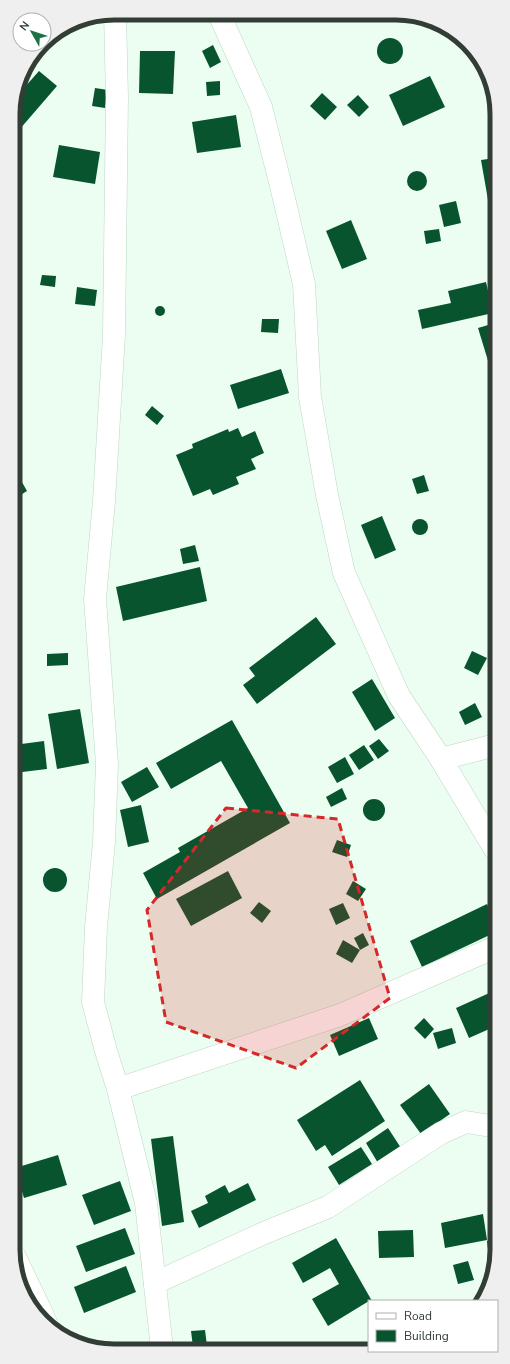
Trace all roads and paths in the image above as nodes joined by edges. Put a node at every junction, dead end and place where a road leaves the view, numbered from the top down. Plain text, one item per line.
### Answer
1 (115, 20) edge
2 (222, 20) edge
3 (490, 747) edge
4 (441, 759) junction
5 (490, 841) edge
6 (490, 950) edge
7 (118, 1089) junction
8 (490, 1126) edge
9 (23, 1273) edge
10 (155, 1283) junction
11 (39, 1307) edge
12 (161, 1344) edge

1 - 7 street
2 - 4 street
3 - 4 street
4 - 5 street
6 - 7 street
7 - 10 street
8 - 10 street
9 - 11 street
10 - 12 street

